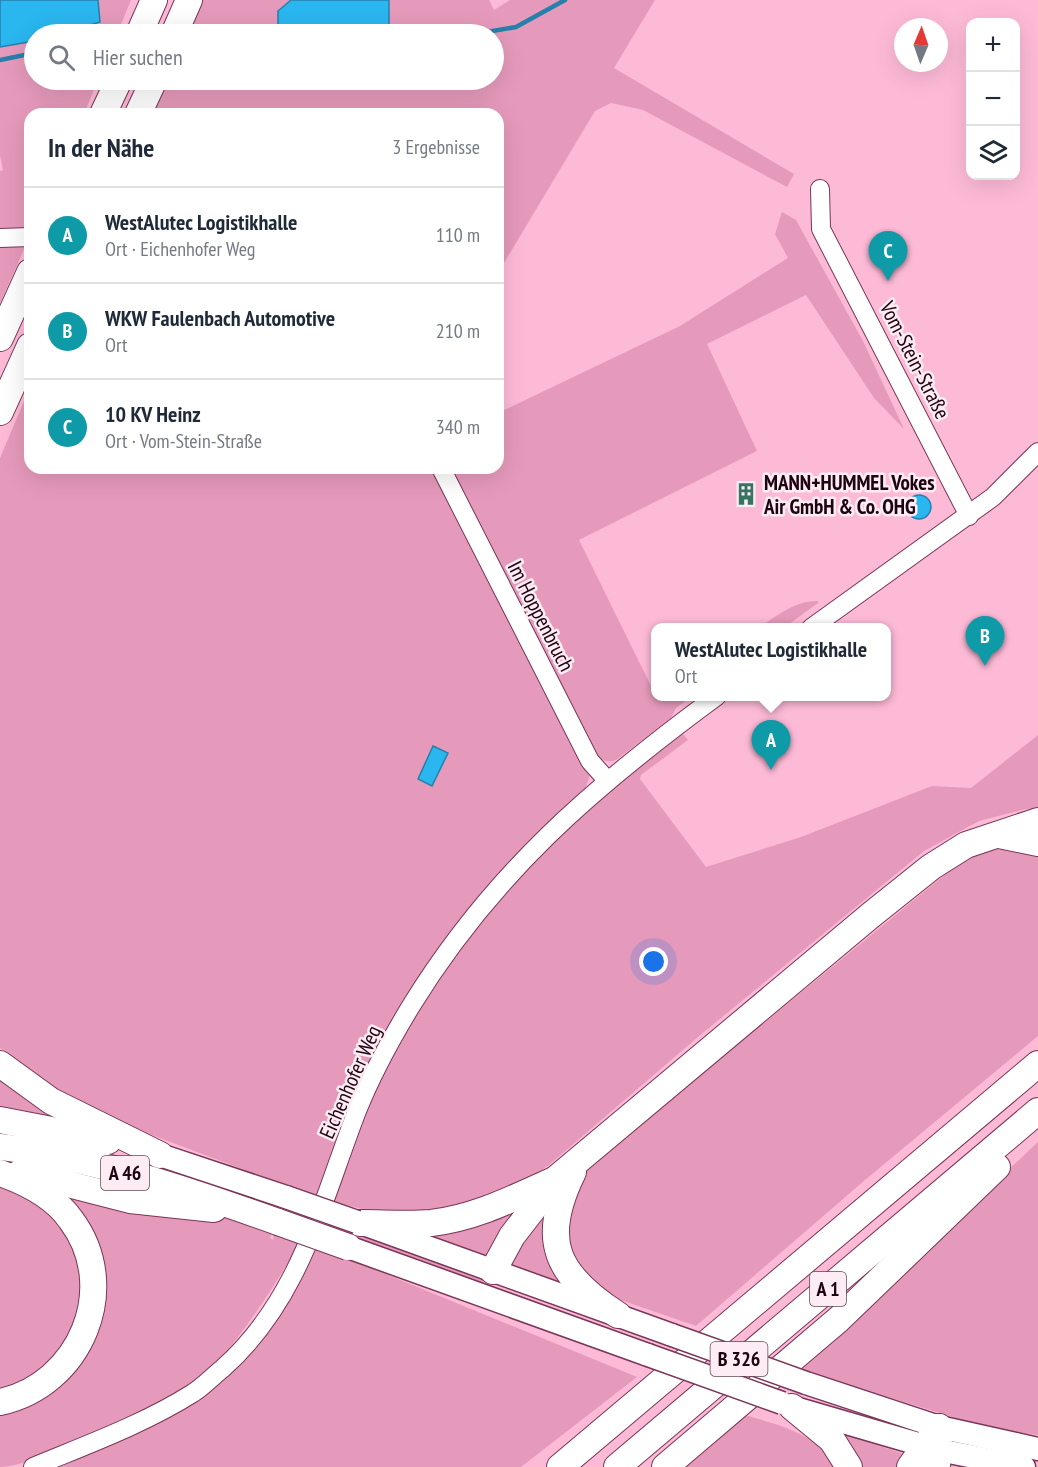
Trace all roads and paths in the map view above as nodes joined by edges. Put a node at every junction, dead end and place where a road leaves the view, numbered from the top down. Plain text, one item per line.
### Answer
1 (154, 0) edge
2 (189, 0) edge
3 (143, 24) edge
4 (178, 24) edge
5 (114, 90) edge
6 (149, 90) edge
7 (106, 108) edge
8 (141, 108) edge
9 (820, 189) dead end
10 (24, 237) edge
11 (0, 238) edge
12 (24, 285) edge
13 (0, 338) edge
14 (24, 359) edge
15 (10, 389) junction
16 (0, 412) edge
17 (0, 423) edge
18 (1038, 452) edge
19 (444, 474) edge
20 (969, 516) junction
21 (818, 623) edge
22 (710, 701) edge
23 (607, 780) junction
24 (1038, 821) edge
25 (992, 835) junction
26 (1038, 843) edge
27 (1038, 1052) edge
28 (0, 1064) edge
29 (1038, 1064) edge
30 (1038, 1111) edge
31 (973, 1118) junction
32 (1038, 1119) edge
33 (0, 1120) edge
34 (0, 1147) edge
35 (160, 1155) junction
36 (579, 1161) junction
37 (0, 1167) edge
38 (0, 1173) edge
39 (557, 1178) junction
40 (246, 1211) junction
41 (358, 1223) junction
42 (348, 1247) joint
43 (493, 1271) junction
44 (492, 1299) junction
45 (618, 1315) junction
46 (0, 1402) edge
47 (787, 1405) junction
48 (1038, 1449) edge
49 (930, 1452) edge
50 (1015, 1466) edge
51 (33, 1467) edge
52 (560, 1467) edge
53 (617, 1467) edge
54 (665, 1467) edge
55 (849, 1467) edge

1 - 3 highway
2 - 4 highway
5 - 7 highway
6 - 8 highway
9 - 20 street, Vom-Stein-Straße
10 - 11 street
12 - 13 highway
14 - 15 highway
15 - 16 highway
15 - 17 highway
18 - 20 street
19 - 23 street, Im Hoppenbruch
20 - 21 street
22 - 23 street, Eichenhofer Weg
23 - 51 street, Eichenhofer Weg
24 - 25 highway
25 - 26 highway
25 - 36 highway
27 - 31 highway
28 - 35 highway
29 - 31 highway, A 1
30 - 53 highway, A 1
31 - 52 highway, A 1
32 - 54 highway
33 - 35 highway, A 46
34 - 40 highway, A 46
35 - 41 main road, A 46, bridge
36 - 39 highway
36 - 45 highway
37 - 40 highway
38 - 46 highway
39 - 41 highway
39 - 43 highway
40 - 42 highway, A 46, bridge
41 - 43 main road, B 326
42 - 44 main road, B 326
43 - 44 main road
43 - 45 main road, B 326
44 - 47 main road, B 326, bridge
45 - 49 main road, B 326, bridge
47 - 49 main road, B 326
47 - 55 highway
48 - 49 main road, B 326
49 - 50 main road, B 326

